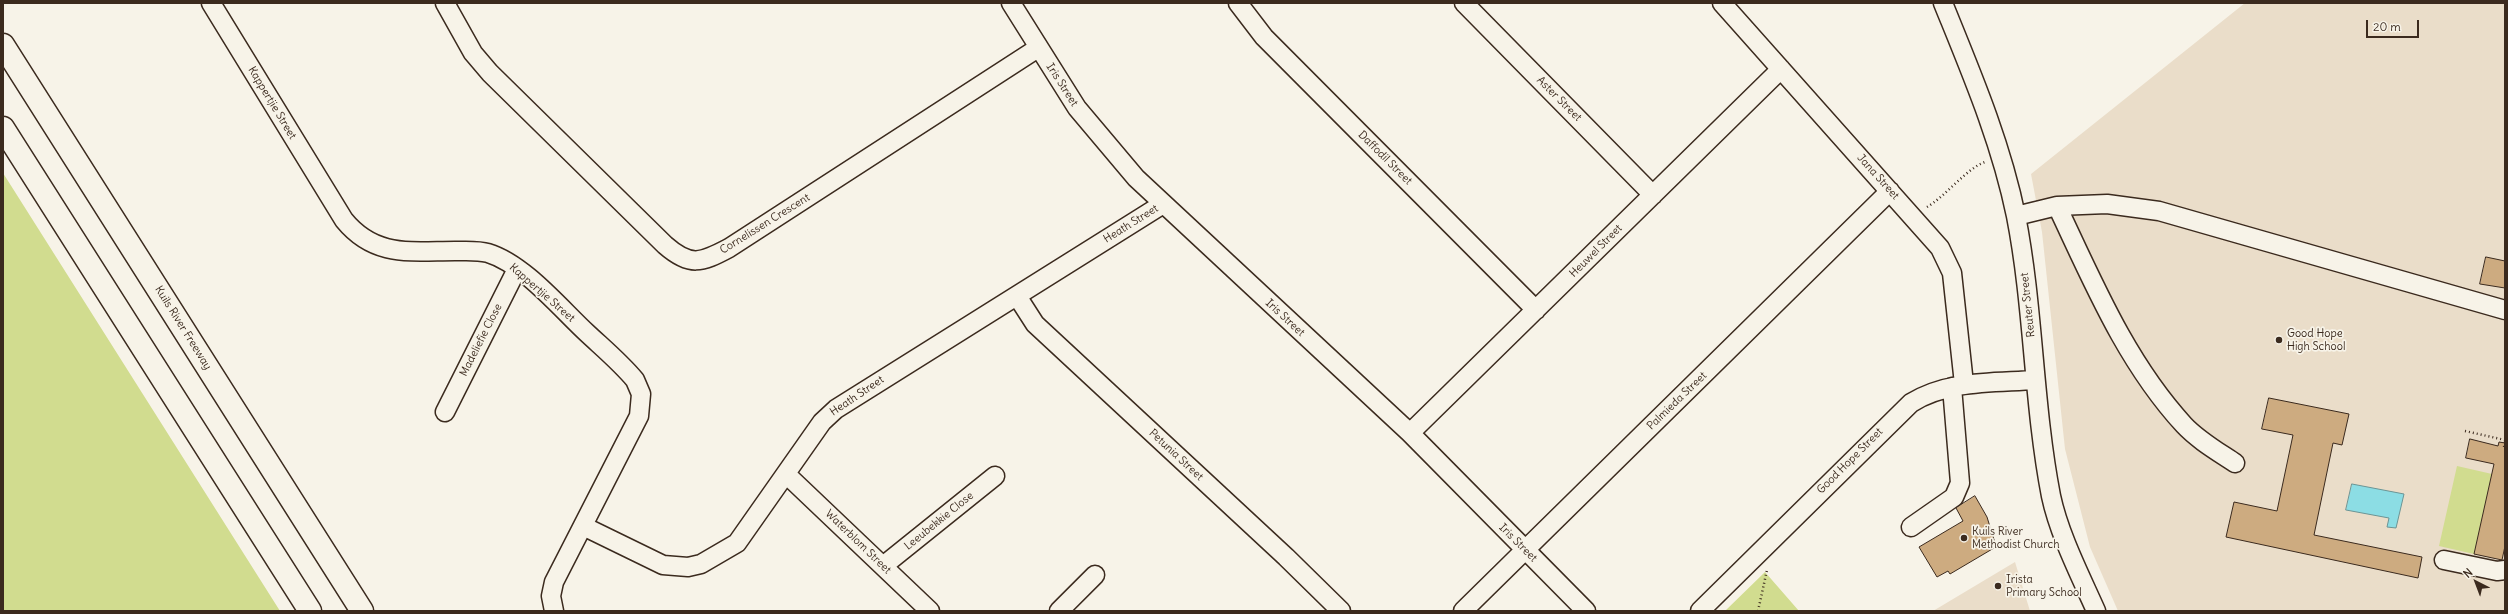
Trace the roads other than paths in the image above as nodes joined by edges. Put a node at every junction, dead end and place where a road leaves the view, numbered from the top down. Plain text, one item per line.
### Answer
1 (211, 3) edge
2 (445, 3) edge
3 (1011, 3) edge
4 (1238, 3) edge
5 (1464, 3) edge
6 (1722, 3) edge
7 (1943, 3) edge
8 (3, 45) edge
9 (1038, 48) junction
10 (1781, 69) junction
11 (3, 128) edge
12 (1890, 192) junction
13 (1653, 194) junction
14 (1163, 204) junction
15 (2058, 206) junction
16 (2016, 216) junction
17 (517, 269) junction
18 (1016, 296) junction
19 (1536, 310) junction
20 (2505, 310) edge
21 (2035, 380) junction
22 (1958, 386) junction
23 (445, 412) dead end
24 (1410, 433) junction
25 (2235, 463) dead end
26 (786, 474) junction
27 (995, 476) dead end
28 (583, 526) junction
29 (1911, 527) dead end
30 (1526, 550) junction
31 (2444, 560) dead end
32 (883, 566) junction
33 (2505, 570) edge
34 (1095, 575) dead end
35 (310, 611) edge
36 (362, 611) edge
37 (554, 611) edge
38 (930, 611) edge
39 (1058, 611) edge
40 (1341, 611) edge
41 (1463, 611) edge
42 (1586, 611) edge
43 (1700, 611) edge
44 (2096, 611) edge

1 - 17 street, Kappertjie Street
2 - 9 street, Cornelissen Crescent
3 - 9 street, Iris Street
4 - 19 street, Daffodil Street
5 - 13 street, Aster Street
6 - 10 street, Jana Street
7 - 16 street, Reuter Street
8 - 36 highway, Kuils River Freeway
9 - 14 street, Iris Street
10 - 12 street, Jana Street
10 - 13 street, Heuwel Street
11 - 35 highway
12 - 22 street, Jana Street
12 - 30 street, Palmieda Street
13 - 19 street, Heuwel Street
14 - 18 street, Heath Street
14 - 24 street, Iris Street
15 - 16 street
15 - 20 street
15 - 25 street
16 - 21 street, Reuter Street
17 - 23 street, Madeliefie Close
17 - 28 street, Kappertjie Street
18 - 26 street, Heath Street
18 - 40 street, Petunia Street
19 - 24 street, Heuwel Street
21 - 22 street, Good Hope Street
21 - 44 street, Reuter Street
22 - 29 street, Jana Street
22 - 43 street, Good Hope Street
24 - 30 street, Iris Street
26 - 28 street, Heath Street
26 - 32 street, Waterblom Street
27 - 32 street, Leeubekkie Close
28 - 37 street, Kappertjie Street
30 - 41 street, Palmieda Street
30 - 42 street, Iris Street
31 - 33 street
32 - 38 street, Waterblom Street
34 - 39 street

